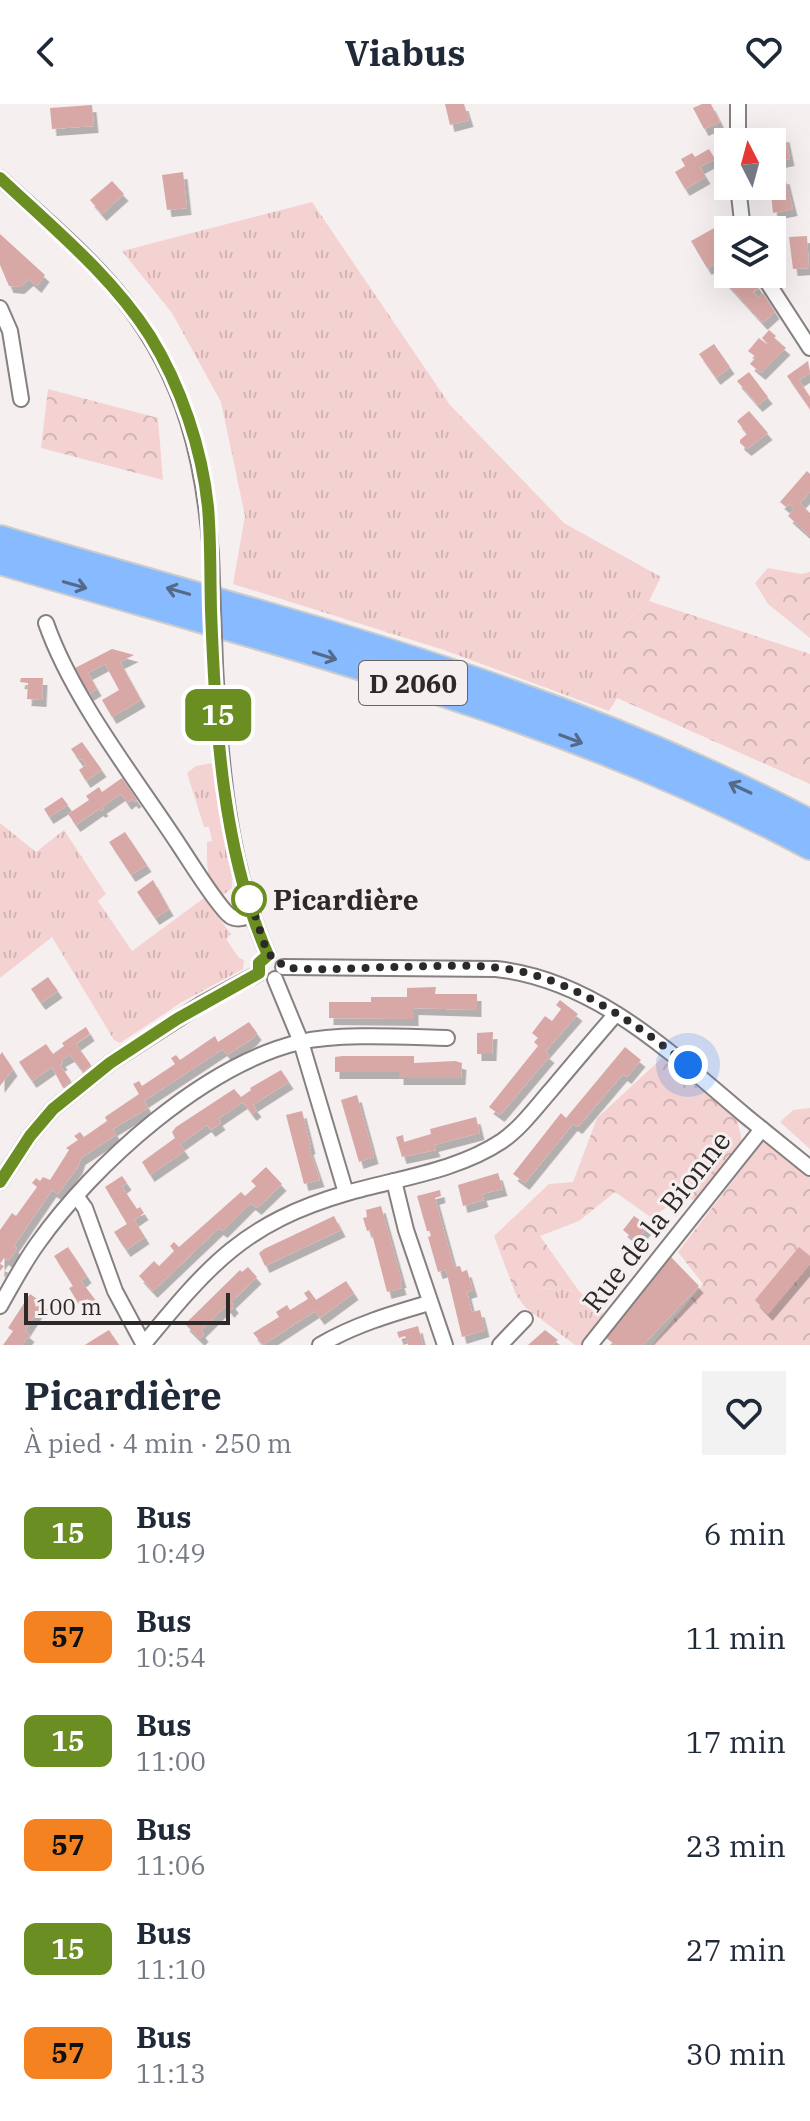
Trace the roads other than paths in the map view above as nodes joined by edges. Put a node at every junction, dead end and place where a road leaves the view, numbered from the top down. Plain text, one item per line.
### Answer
1 (738, 104) edge
2 (738, 128) edge
3 (0, 178) edge
4 (771, 288) edge
5 (0, 308) edge
6 (810, 348) edge
7 (21, 399) dead end
8 (0, 538) edge
9 (0, 562) edge
10 (46, 623) dead end
11 (810, 822) edge
12 (810, 847) edge
13 (253, 915) junction
14 (268, 955) junction
15 (259, 973) junction
16 (279, 973) junction
17 (615, 1015) junction
18 (447, 1038) dead end
19 (301, 1042) junction
20 (762, 1129) junction
21 (810, 1168) edge
22 (394, 1181) junction
23 (0, 1182) edge
24 (346, 1193) junction
25 (77, 1197) junction
26 (429, 1303) junction
27 (0, 1306) edge
28 (525, 1319) dead end
29 (144, 1345) edge
30 (320, 1345) edge
31 (445, 1345) edge
32 (500, 1345) edge
33 (590, 1345) edge

1 - 2 street
3 - 13 street, bridge
4 - 6 street
5 - 7 street
11 -> 8 highway, D 2060
9 -> 12 highway, D 2060
10 - 13 street
13 - 14 street
14 - 15 street
14 - 16 street
15 - 16 street
15 - 23 street
16 - 17 street
16 - 19 street
17 - 20 street
17 - 22 street
18 - 19 street
19 - 24 street
19 - 25 street
20 - 21 street
20 - 33 street, Rue de la Bionne
22 - 24 street
22 - 26 street
24 - 29 street
25 - 27 street
25 - 29 street
26 - 30 street
26 - 31 street
28 - 32 street

